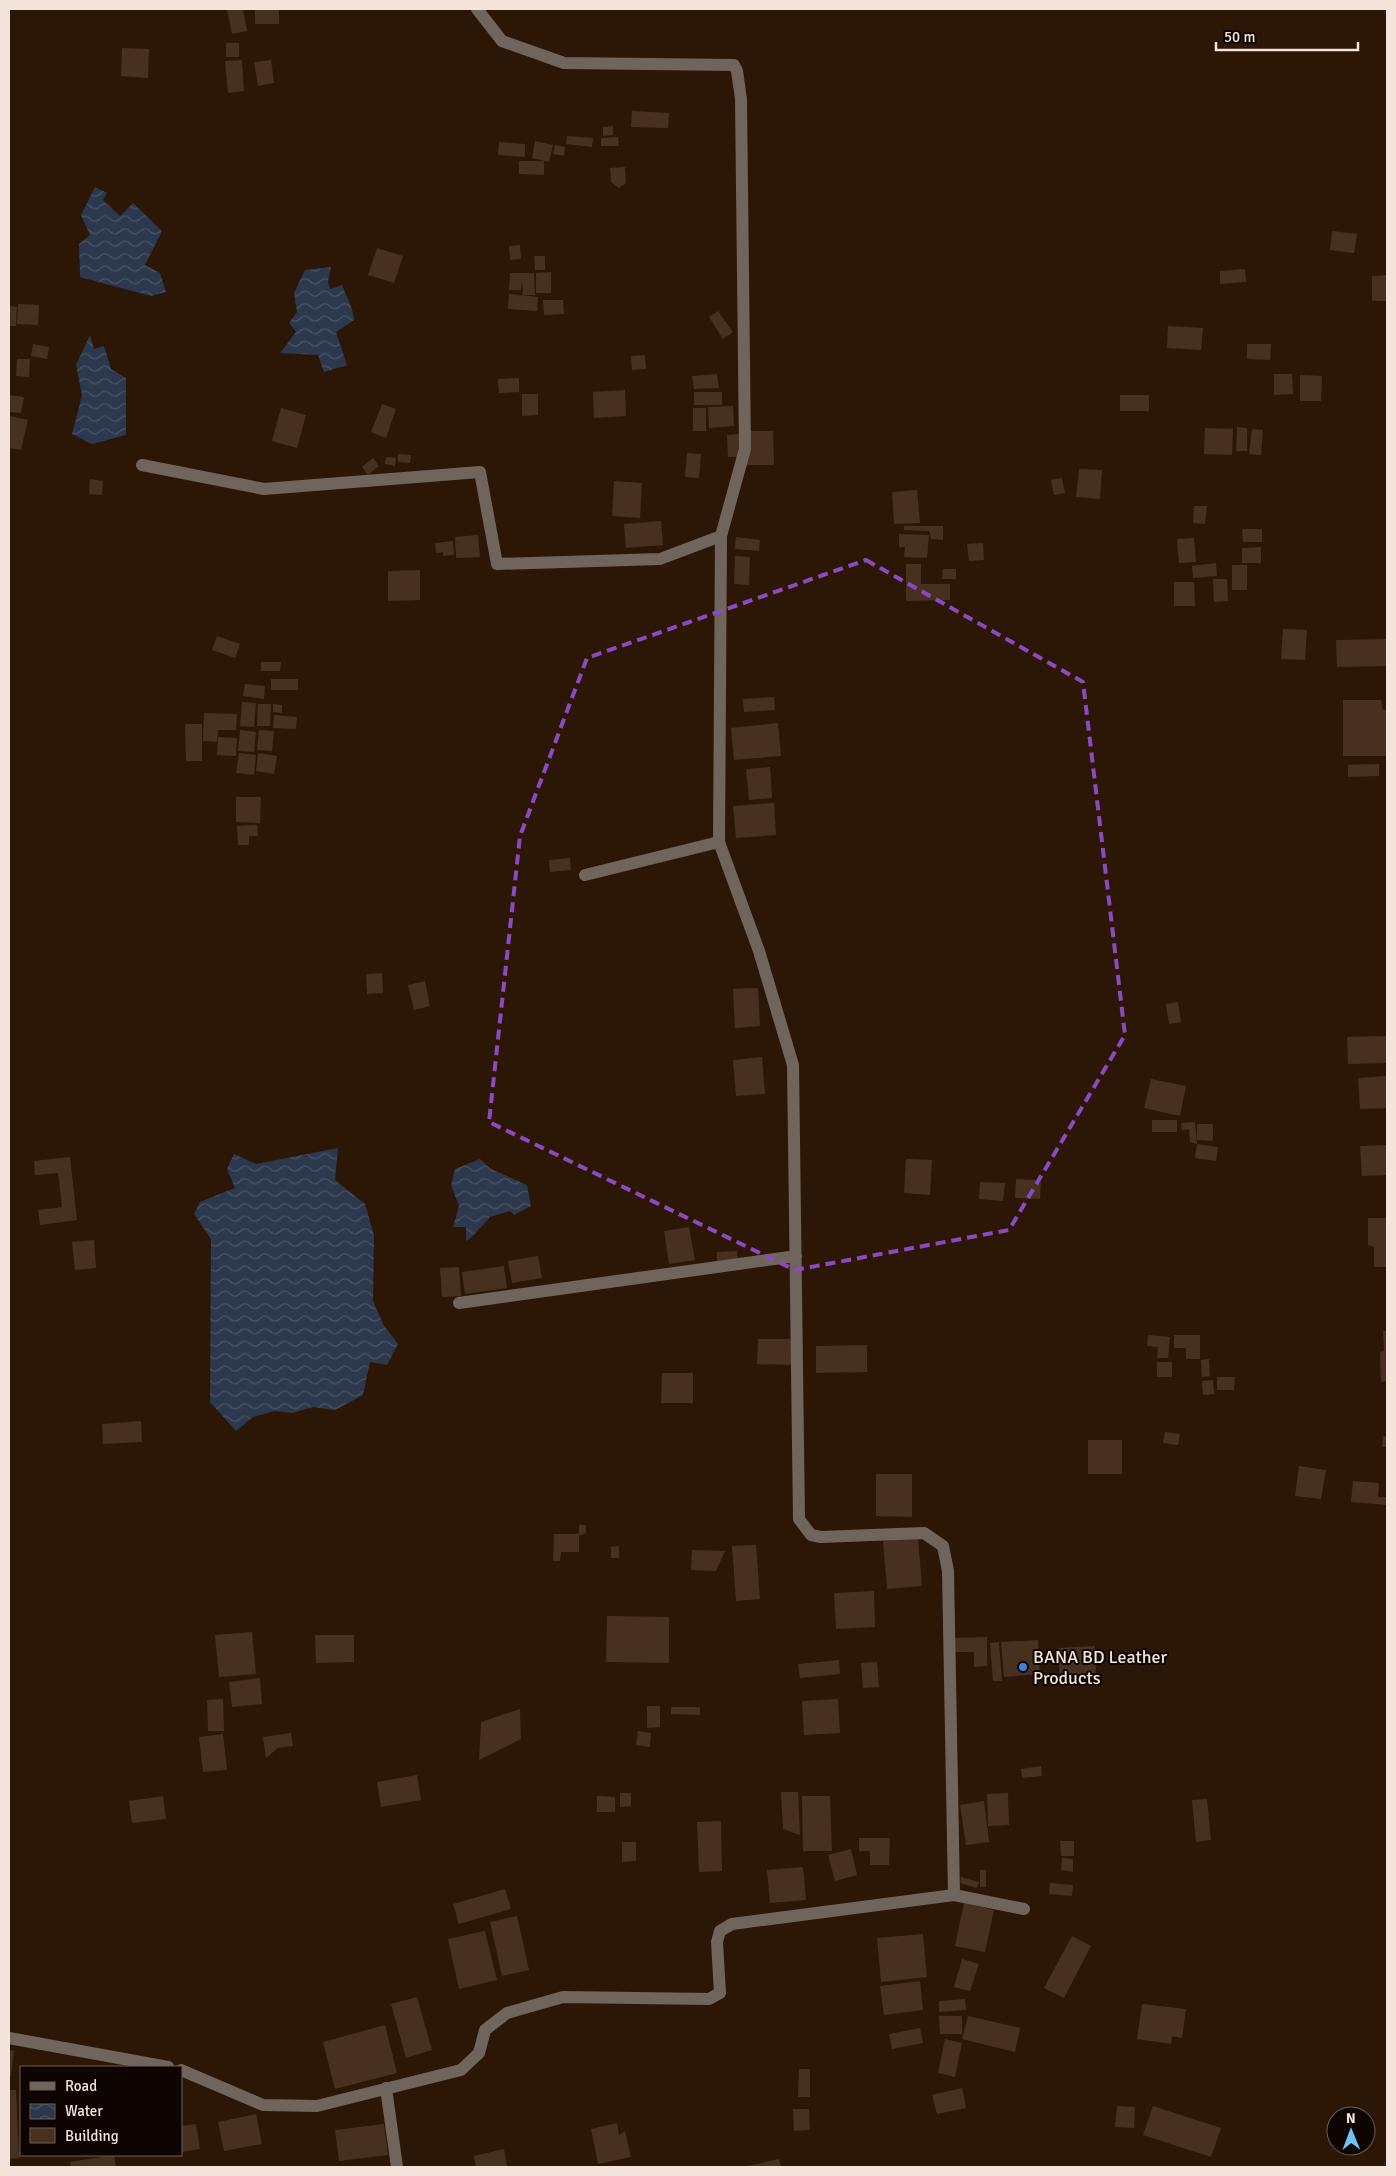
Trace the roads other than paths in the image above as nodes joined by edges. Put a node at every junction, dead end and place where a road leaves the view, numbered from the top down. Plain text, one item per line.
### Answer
1 (477, 9) edge
2 (142, 465) dead end
3 (721, 536) junction
4 (719, 842) junction
5 (585, 874) dead end
6 (796, 1256) junction
7 (459, 1303) dead end
8 (954, 1895) junction
9 (1024, 1909) dead end
10 (9, 2038) edge
11 (163, 2066) edge
12 (182, 2070) edge
13 (386, 2088) junction
14 (397, 2167) edge

1 - 3 street
2 - 3 street
3 - 4 street
4 - 5 street
4 - 6 street
6 - 7 street
6 - 8 street
8 - 9 street
8 - 13 street
10 - 11 street
12 - 13 street
13 - 14 street

